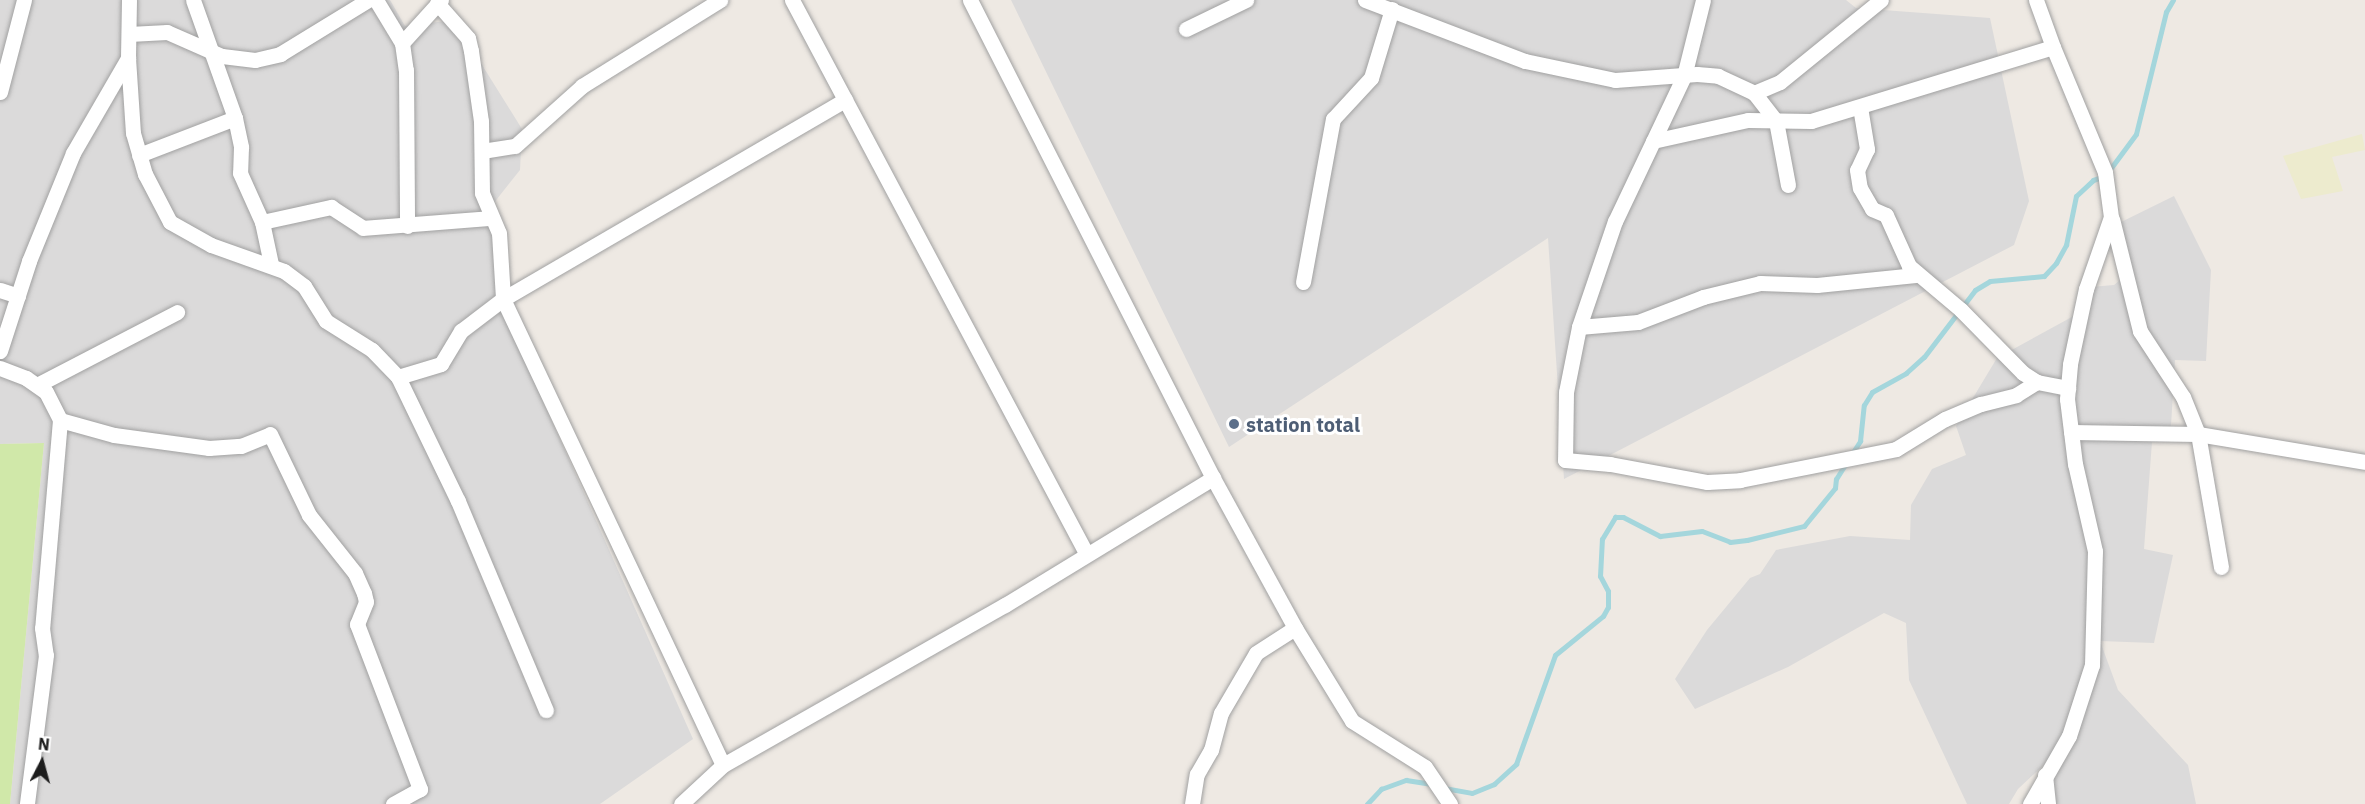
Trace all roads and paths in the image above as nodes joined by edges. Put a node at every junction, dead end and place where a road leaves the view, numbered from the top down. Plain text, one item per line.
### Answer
1 (24, 0) edge
2 (129, 0) edge
3 (193, 0) edge
4 (368, 0) edge
5 (376, 0) edge
6 (720, 0) edge
7 (792, 0) edge
8 (970, 0) edge
9 (1246, 0) edge
10 (1703, 0) edge
11 (1881, 0) edge
12 (2036, 0) edge
13 (1370, 1) edge
14 (439, 2) edge
15 (1392, 9) junction
16 (1186, 29) dead end
17 (129, 34) junction
18 (402, 43) junction
19 (2053, 47) junction
20 (211, 51) junction
21 (128, 58) junction
22 (4, 73) edge
23 (1684, 76) junction
24 (0, 92) edge
25 (1754, 93) junction
26 (845, 100) junction
27 (1860, 107) junction
28 (235, 118) junction
29 (1776, 121) junction
30 (1653, 141) junction
31 (482, 151) junction
32 (139, 155) junction
33 (1788, 185) dead end
34 (2111, 216) junction
35 (491, 218) junction
36 (262, 222) junction
37 (407, 226) junction
38 (271, 264) junction
39 (1916, 275) junction
40 (1303, 282) dead end
41 (0, 290) edge
42 (18, 296) junction
43 (503, 299) junction
44 (177, 312) dead end
45 (1579, 327) junction
46 (0, 351) edge
47 (0, 368) edge
48 (398, 377) junction
49 (2037, 382) junction
50 (37, 385) junction
51 (2068, 388) junction
52 (60, 420) junction
53 (2071, 432) junction
54 (2198, 434) junction
55 (2365, 462) edge
56 (1213, 478) junction
57 (1086, 553) junction
58 (2221, 567) dead end
59 (1295, 628) junction
60 (546, 710) dead end
61 (723, 765) junction
62 (2045, 775) junction
63 (27, 804) edge
64 (393, 804) edge
65 (681, 804) edge
66 (1192, 804) edge
67 (1450, 804) edge
68 (2030, 804) edge
69 (2048, 804) edge

1 - 22 street
2 - 17 street
3 - 20 street
4 - 20 street
5 - 18 street
6 - 31 street
7 - 26 street
8 - 56 street
9 - 16 street
10 - 23 street
11 - 25 street
12 - 19 street
13 - 15 street
14 - 18 street
14 - 31 street
15 - 23 street
15 - 40 street
17 - 20 street
17 - 21 street
18 - 37 street
19 - 27 street
19 - 34 street
20 - 28 street
21 - 32 street
21 - 42 street
22 - 24 street
23 - 25 street
23 - 30 street
25 - 29 street
26 - 43 street
26 - 57 street
27 - 29 street
27 - 39 street
28 - 32 street
28 - 36 street
29 - 30 street
29 - 33 street
30 - 45 street
31 - 35 street
32 - 38 street
34 - 51 street
34 - 54 street
35 - 37 street
35 - 43 street
36 - 37 street
36 - 38 street
38 - 48 street
39 - 45 street
39 - 49 street
41 - 42 street
42 - 46 street
43 - 48 street
43 - 61 street
44 - 50 street
45 - 49 street
47 - 50 street
48 - 60 street
49 - 51 street
50 - 52 street
51 - 53 street
52 - 63 street
52 - 64 street
53 - 54 street
53 - 62 street
54 - 55 street
54 - 58 street
56 - 57 street
56 - 59 street
57 - 61 street
59 - 66 street
59 - 67 street
61 - 65 street
62 - 68 street
62 - 69 street

